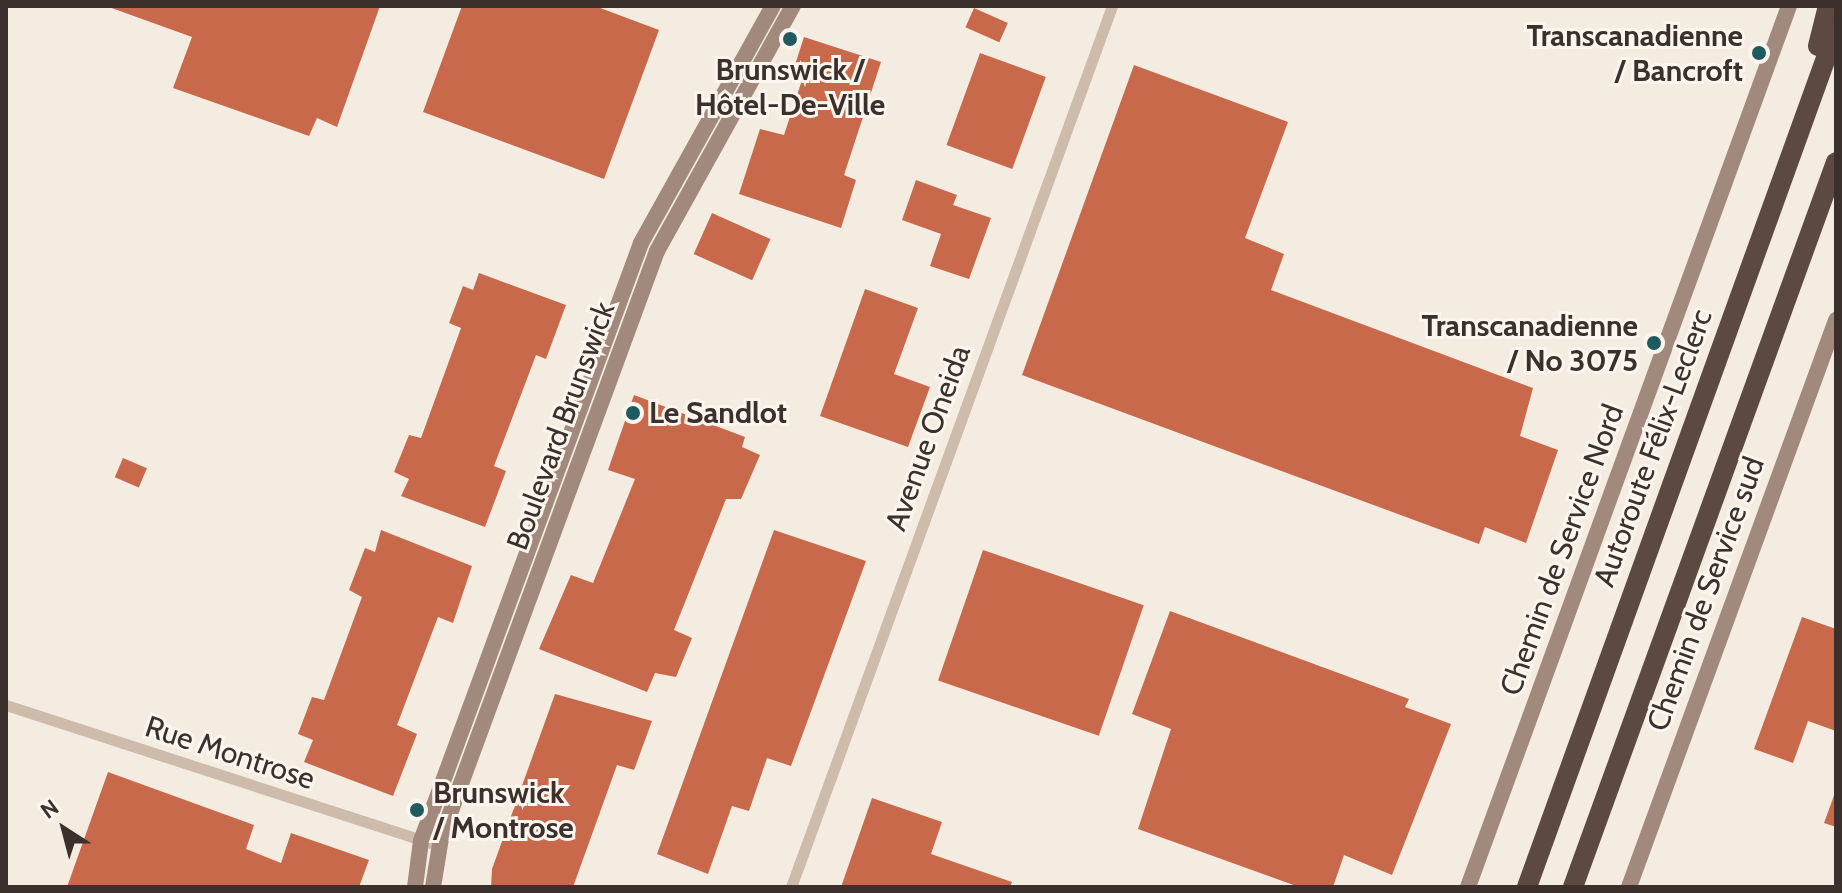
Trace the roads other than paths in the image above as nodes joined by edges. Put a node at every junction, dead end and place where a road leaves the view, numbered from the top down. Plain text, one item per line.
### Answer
1 (772, 6) edge
2 (1112, 6) edge
3 (1789, 6) edge
4 (1828, 6) edge
5 (790, 11) edge
6 (1836, 30) edge
7 (1788, 162) junction
8 (1836, 162) edge
9 (1836, 204) edge
10 (1836, 320) edge
11 (1770, 345) junction
12 (6, 705) edge
13 (421, 841) junction
14 (439, 846) junction
15 (415, 887) edge
16 (433, 887) edge
17 (791, 887) edge
18 (1468, 887) edge
19 (1527, 887) edge
20 (1573, 887) edge
21 (1629, 887) edge

1 - 5 street
1 - 13 street, Boulevard Brunswick
2 - 17 street, Avenue Oneida
3 - 18 street, Chemin de Service Nord
4 - 7 highway
5 - 14 street, Boulevard Brunswick
6 - 7 highway, Autoroute Félix-Leclerc
7 - 19 highway, Autoroute Félix-Leclerc
8 - 11 highway
9 - 11 highway
10 - 21 street, Chemin de Service sud
11 - 20 highway
12 - 13 street, Rue Montrose
13 - 14 street, Rue Montrose
13 - 15 street, Boulevard Brunswick
14 - 16 street, Boulevard Brunswick

